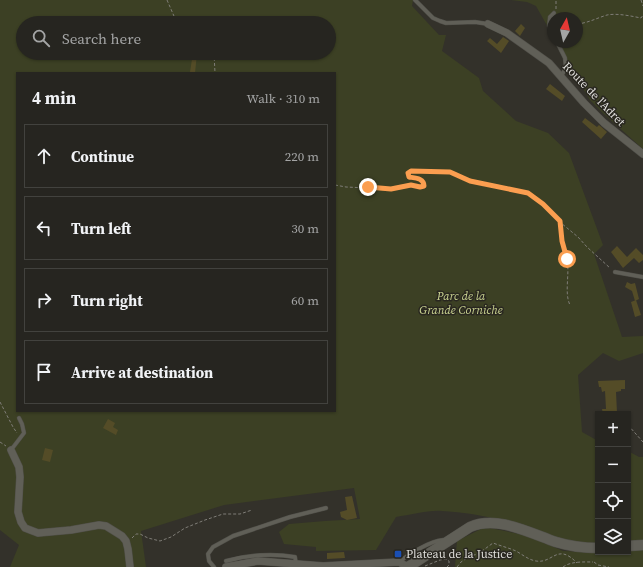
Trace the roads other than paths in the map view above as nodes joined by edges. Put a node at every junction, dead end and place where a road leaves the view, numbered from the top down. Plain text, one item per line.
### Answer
1 (415, 0) edge
2 (488, 24) joint
3 (560, 48) edge
4 (561, 76) junction
5 (643, 154) edge
6 (615, 272) road end
7 (643, 277) edge
8 (19, 418) dead end
9 (12, 450) joint
10 (326, 508) dead end
11 (643, 545) edge
12 (631, 546) edge
13 (595, 548) edge
14 (226, 564) edge
15 (405, 565) edge
16 (346, 566) edge
17 (130, 567) edge
18 (214, 567) edge

1 - 2 lane
2 - 4 street, Route de l'Adret
3 - 4 lane
4 - 5 street, Route de l'Adret
6 - 7 lane
8 - 9 lane
9 - 17 street
10 - 18 lane
11 - 12 main road
13 - 15 main road
14 - 16 street
15 - 16 street

